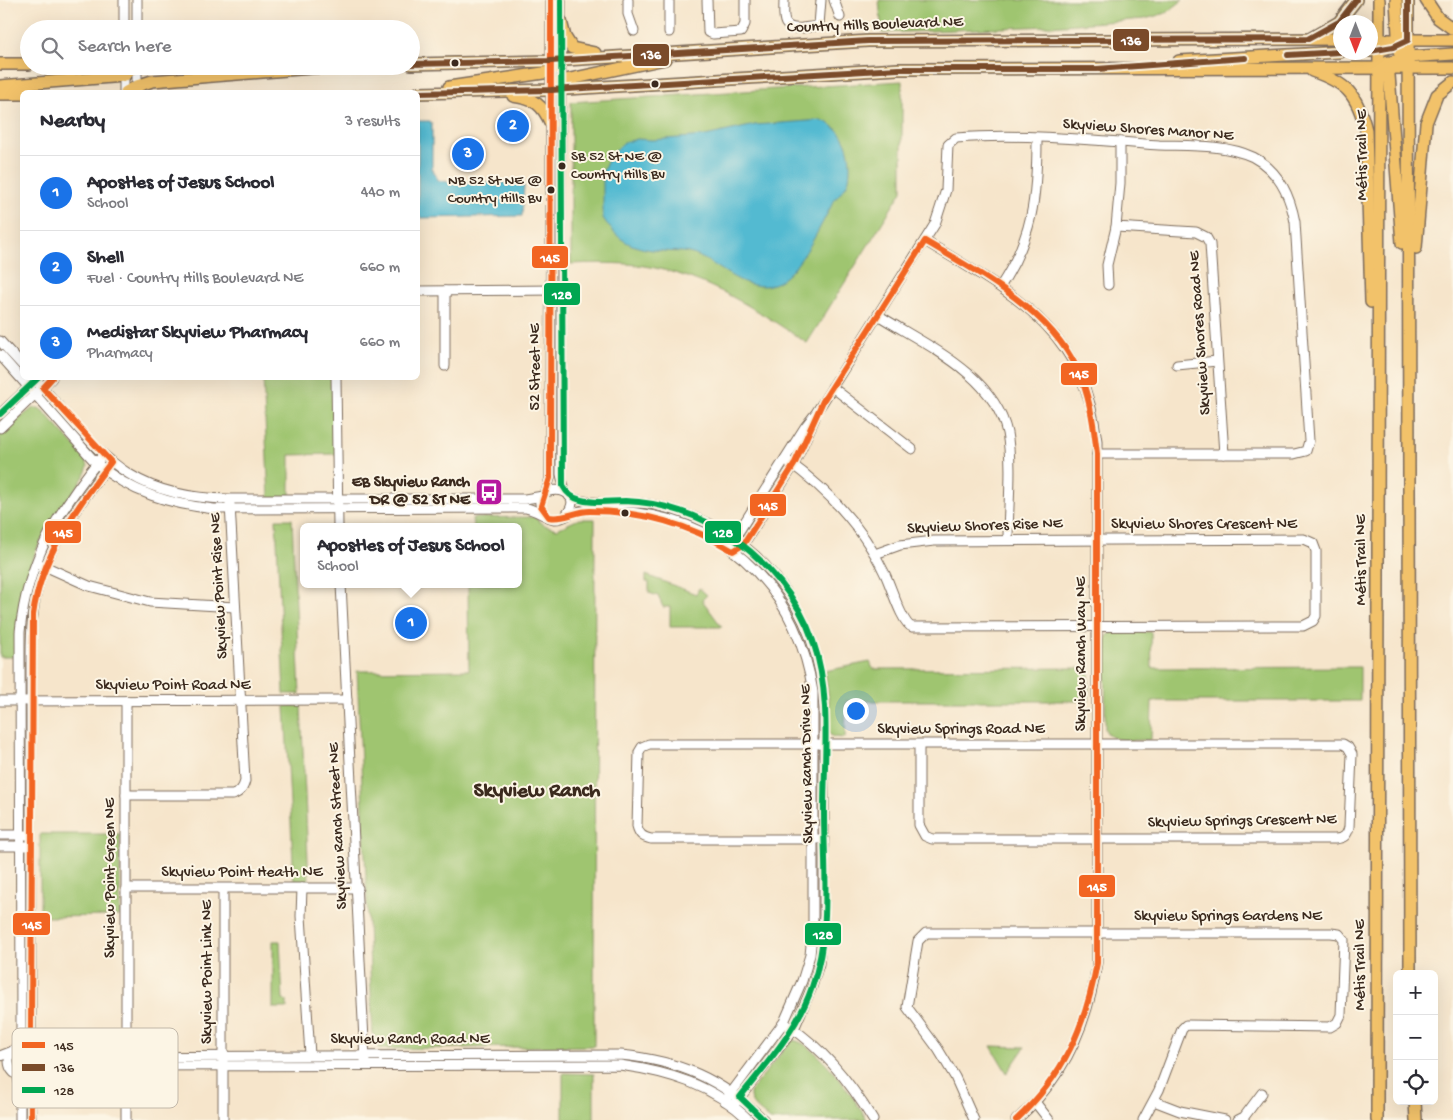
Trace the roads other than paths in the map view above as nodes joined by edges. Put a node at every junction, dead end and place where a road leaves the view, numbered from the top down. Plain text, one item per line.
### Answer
1 (124, 0) edge
2 (137, 0) edge
3 (551, 0) edge
4 (561, 0) edge
5 (628, 0) edge
6 (669, 0) edge
7 (707, 0) edge
8 (745, 0) edge
9 (784, 0) edge
10 (821, 0) edge
11 (834, 0) edge
12 (1356, 0) edge
13 (1379, 0) edge
14 (1396, 0) edge
15 (1408, 0) edge
16 (1426, 0) edge
17 (840, 17) dead end
18 (124, 20) edge
19 (137, 20) edge
20 (561, 21) junction
21 (1378, 23) edge
22 (1453, 29) edge
23 (634, 31) dead end
24 (669, 32) dead end
25 (1308, 39) junction
26 (1333, 39) edge
27 (1453, 40) edge
28 (1402, 42) junction
29 (1378, 46) edge
30 (1378, 48) edge
31 (706, 51) junction
32 (1333, 52) edge
33 (1453, 54) edge
34 (632, 56) junction
35 (1406, 61) junction
36 (0, 64) edge
37 (20, 64) edge
38 (420, 64) edge
39 (554, 64) junction
40 (1385, 66) junction
41 (1097, 68) junction
42 (1303, 68) junction
43 (1453, 68) edge
44 (91, 75) edge
45 (124, 75) edge
46 (136, 75) edge
47 (226, 75) edge
48 (1453, 82) edge
49 (0, 86) edge
50 (557, 87) junction
51 (137, 89) edge
52 (125, 90) edge
53 (420, 90) edge
54 (489, 92) junction
55 (420, 93) edge
56 (0, 94) edge
57 (20, 94) edge
58 (551, 124) junction
59 (1037, 139) junction
60 (1120, 142) junction
61 (1116, 227) junction
62 (925, 240) junction
63 (1108, 285) dead end
64 (1000, 287) junction
65 (551, 290) junction
66 (561, 290) junction
67 (420, 291) edge
68 (445, 291) junction
69 (878, 315) junction
70 (1409, 324) junction
71 (0, 341) edge
72 (1409, 349) junction
73 (0, 355) edge
74 (1218, 361) junction
75 (20, 363) edge
76 (1177, 365) dead end
77 (445, 366) dead end
78 (20, 379) edge
79 (21, 380) edge
80 (34, 380) edge
81 (37, 380) edge
82 (50, 380) edge
83 (336, 380) edge
84 (28, 388) junction
85 (43, 388) junction
86 (832, 388) junction
87 (35, 396) junction
88 (816, 413) junction
89 (0, 414) edge
90 (0, 428) edge
91 (912, 449) dead end
92 (1097, 454) junction
93 (1224, 454) junction
94 (102, 456) junction
95 (785, 459) junction
96 (112, 462) junction
97 (96, 463) junction
98 (794, 465) junction
99 (105, 471) junction
100 (544, 494) junction
101 (567, 494) junction
102 (337, 498) junction
103 (230, 499) junction
104 (1378, 500) junction
105 (230, 509) junction
106 (338, 509) junction
107 (545, 514) junction
108 (566, 515) junction
109 (338, 523) edge
110 (734, 539) junction
111 (1008, 540) junction
112 (1097, 540) junction
113 (744, 546) junction
114 (733, 550) junction
115 (875, 554) junction
116 (35, 562) junction
117 (46, 566) junction
118 (341, 588) edge
119 (235, 607) junction
120 (1097, 626) junction
121 (241, 700) junction
122 (347, 700) junction
123 (0, 701) edge
124 (20, 701) junction
125 (31, 701) junction
126 (126, 701) junction
127 (1098, 744) junction
128 (814, 745) junction
129 (824, 745) junction
130 (919, 745) junction
131 (126, 795) junction
132 (0, 835) edge
133 (20, 835) junction
134 (31, 836) junction
135 (1098, 838) junction
136 (814, 839) junction
137 (824, 839) junction
138 (0, 846) edge
139 (20, 846) junction
140 (31, 846) junction
141 (126, 888) junction
142 (302, 888) junction
143 (358, 888) junction
144 (223, 889) junction
145 (1098, 932) junction
146 (1410, 970) edge
147 (784, 1022) junction
148 (21, 1028) edge
149 (31, 1028) edge
150 (126, 1028) edge
151 (794, 1029) junction
152 (12, 1050) edge
153 (178, 1055) edge
154 (222, 1055) junction
155 (310, 1055) junction
156 (365, 1055) junction
157 (0, 1056) edge
158 (0, 1065) edge
159 (178, 1065) edge
160 (223, 1065) junction
161 (365, 1065) junction
162 (12, 1071) edge
163 (732, 1092) junction
164 (1262, 1093) dead end
165 (740, 1097) junction
166 (1154, 1101) junction
167 (1035, 1102) junction
168 (729, 1103) junction
169 (1410, 1105) edge
170 (1415, 1105) edge
171 (222, 1120) edge
172 (749, 1120) edge
173 (764, 1120) edge
174 (874, 1120) edge
175 (974, 1120) edge
176 (1016, 1120) edge
177 (1049, 1120) edge
178 (1143, 1120) edge
179 (1225, 1120) edge
180 (1238, 1120) edge
181 (1377, 1120) edge
182 (1410, 1120) edge
183 (1416, 1120) edge

1 - 18 street
2 - 19 street
3 - 39 street
4 - 20 street
5 - 23 street
6 - 24 street
7 - 8 street
9 - 10 street
11 - 17 street
12 - 25 main road
13 - 21 main road, Métis Trail NE
14 - 28 main road
15 - 28 main road
16 - 22 main road
20 - 34 main road
20 - 39 street
25 - 26 main road, Country Hills Boulevard NE
25 - 31 main road, Country Hills Boulevard NE
27 - 28 main road
28 - 29 main road
28 - 35 main road
30 - 40 main road, Métis Trail NE
31 - 34 main road, Country Hills Boulevard NE
31 - 50 main road
32 - 41 main road
33 - 35 main road
34 - 39 main road, Country Hills Boulevard NE
35 - 40 main road
35 - 43 main road
35 - 70 main road
36 - 37 main road
38 - 39 main road, Country Hills Boulevard NE
39 - 50 street, 52 Street NE
39 - 50 street
39 - 53 main road
40 - 42 main road
40 - 70 main road
40 - 104 main road, Métis Trail NE
41 - 42 main road
41 - 50 main road
42 - 104 main road
44 - 49 main road
45 - 52 street
46 - 51 street
47 - 51 main road
48 - 72 main road
50 - 54 main road
50 - 58 street, 52 Street NE
50 - 66 street, 52 Street NE
54 - 55 main road
54 - 58 main road
56 - 57 main road
58 - 65 street, 52 Street NE
59 - 60 street, Skyview Shores Manor NE
59 - 62 street, Skyview Shores Manor NE
59 - 64 street
60 - 61 street
60 - 93 street, Skyview Shores Manor NE
61 - 63 street
61 - 74 street, Skyview Shores Road NE
62 - 64 street, Skyview Ranch Way NE
62 - 69 street, Skyview Shores Manor NE
64 - 92 street, Skyview Ranch Way NE
65 - 66 street
65 - 68 street
65 - 100 street, 52 Street NE
66 - 101 street, 52 Street NE
67 - 68 street
68 - 77 street
69 - 86 street, Skyview Shores Manor NE
69 - 111 street
70 - 72 main road
71 - 75 street
72 - 146 main road
73 - 78 street
74 - 76 street
74 - 93 street, Skyview Shores Road NE
79 - 84 street
80 - 84 street
81 - 85 street
82 - 85 street
83 - 102 street
84 - 87 street
84 - 89 street
85 - 87 street
85 - 94 street
86 - 88 street, Skyview Shores Manor NE
86 - 91 street
87 - 90 street
87 - 97 street
88 - 95 street, Skyview Shores Manor NE
88 - 98 street, Skyview Shores Manor NE
92 - 93 street, Skyview Shores Manor NE
92 - 112 street, Skyview Ranch Way NE
94 - 96 street
94 - 97 street
95 - 98 street, Skyview Shores Crescent NE
95 - 110 street, Skyview Shores Manor NE
96 - 99 street
96 - 103 street
97 - 99 street
97 - 116 street
98 - 113 street, Skyview Shores Manor NE
98 - 115 street, Skyview Shores Crescent NE
99 - 105 street
99 - 117 street
100 - 101 street
100 - 102 street
100 - 107 street
101 - 108 street
101 - 110 street, Skyview Ranch Drive NE
102 - 103 street
102 - 106 street
103 - 105 street, Skyview Point Rise NE
104 - 181 main road, Métis Trail NE
105 - 106 street
105 - 119 street, Skyview Point Rise NE
106 - 107 street
106 - 109 street
107 - 108 street
108 - 114 street, Skyview Ranch Drive NE
110 - 113 street, Skyview Ranch Drive NE
110 - 114 street, Skyview Shores Manor NE
111 - 112 street, Skyview Shores Rise NE
111 - 115 street, Skyview Shores Rise NE
112 - 120 street, Skyview Ranch Way NE
112 - 120 street, Skyview Shores Crescent NE
113 - 114 street
113 - 129 street, Skyview Ranch Drive NE
114 - 128 street, Skyview Ranch Drive NE
115 - 120 street, Skyview Shores Crescent NE
116 - 117 street
116 - 124 street
117 - 119 street
117 - 125 street
118 - 122 street, Skyview Ranch Street NE
119 - 121 street, Skyview Point Rise NE
120 - 127 street, Skyview Ranch Way NE
121 - 122 street, Skyview Point Road NE
121 - 126 street, Skyview Point Road NE
121 - 131 street, Skyview Point Rise NE
122 - 143 street, Skyview Ranch Street NE
123 - 124 street, Skyview Point Road NE
124 - 125 street, Skyview Point Road NE
124 - 133 street
125 - 126 street, Skyview Point Road NE
125 - 134 street
126 - 131 street, Skyview Point Green NE
127 - 130 street, Skyview Springs Road NE
127 - 135 street, Skyview Ranch Way NE
127 - 135 street, Skyview Springs Crescent NE
128 - 129 street, Skyview Springs Road NE
128 - 136 street, Skyview Ranch Drive NE
128 - 136 street, Skyview Springs Road NE
129 - 130 street, Skyview Springs Road NE
129 - 137 street, Skyview Ranch Drive NE
130 - 135 street
131 - 141 street, Skyview Point Green NE
132 - 133 street
133 - 134 street
133 - 139 street
134 - 140 street
135 - 145 street, Skyview Ranch Way NE
136 - 137 street
136 - 147 street, Skyview Ranch Drive NE
137 - 151 street, Skyview Ranch Drive NE
138 - 139 street
139 - 140 street
139 - 148 street
140 - 149 street
141 - 144 street, Skyview Point Heath NE
141 - 150 street, Skyview Point Green NE
142 - 143 street, Skyview Point Heath NE
142 - 144 street, Skyview Point Heath NE
142 - 155 street
143 - 156 street, Skyview Ranch Street NE
144 - 154 street, Skyview Point Link NE
145 - 166 street, Skyview Springs Gardens NE
145 - 167 street, Skyview Ranch Way NE
145 - 175 street
147 - 151 street
147 - 163 street, Skyview Ranch Drive NE
151 - 165 street, Skyview Ranch Drive NE
151 - 174 street
152 - 157 street
153 - 154 street, Skyview Ranch Road NE
154 - 155 street, Skyview Ranch Road NE
154 - 160 street, Skyview Point Link NE
155 - 156 street, Skyview Ranch Road NE
156 - 161 street, Skyview Ranch Street NE
156 - 163 street, Skyview Ranch Road NE
158 - 162 street
159 - 160 street, Skyview Ranch Road NE
160 - 161 street, Skyview Ranch Road NE
160 - 171 street, Skyview Point Link NE
161 - 168 street, Skyview Ranch Road NE
163 - 165 street, Skyview Ranch Road NE
163 - 168 street, Skyview Ranch Drive NE
164 - 180 street
165 - 168 street, Skyview Ranch Drive NE
165 - 173 street, Skyview Ranch Road NE
166 - 178 street, Skyview Springs Gardens NE
166 - 179 street
167 - 176 street, Skyview Ranch Way NE
167 - 177 street
168 - 172 street, Skyview Ranch Road NE
169 - 182 main road
170 - 183 main road

